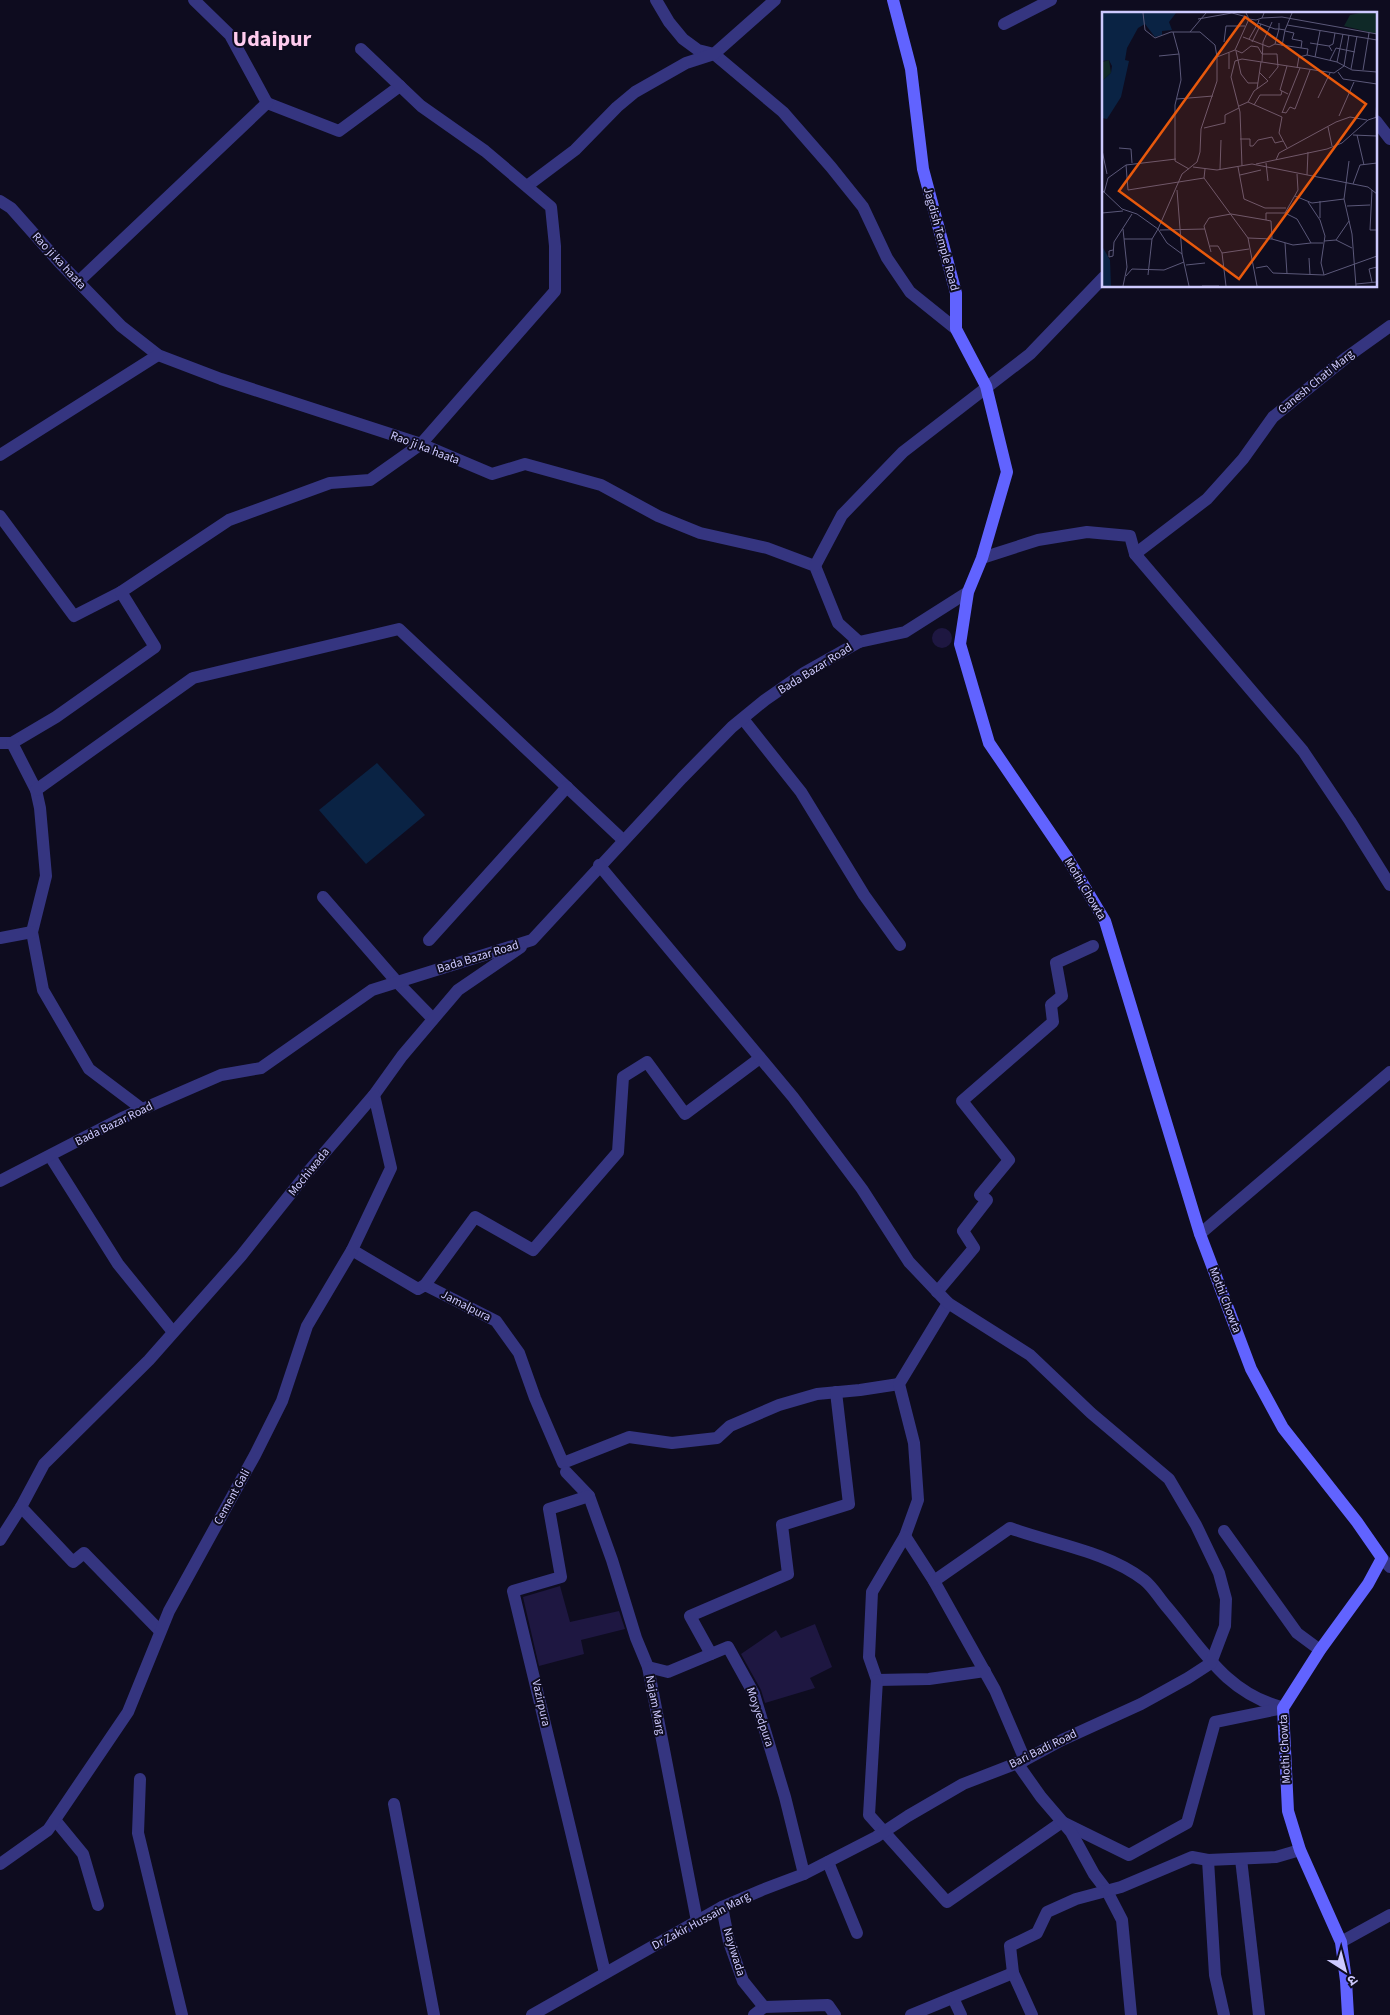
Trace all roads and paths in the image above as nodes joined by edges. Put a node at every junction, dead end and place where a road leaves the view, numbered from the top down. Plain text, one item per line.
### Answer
1 (194, 0) edge
2 (656, 0) edge
3 (775, 0) edge
4 (893, 0) edge
5 (1051, 0) edge
6 (1004, 24) dead end
7 (360, 49) dead end
8 (714, 54) junction
9 (400, 86) junction
10 (267, 103) junction
11 (1378, 123) edge
12 (1390, 139) edge
13 (527, 186) junction
14 (0, 201) edge
15 (1102, 279) edge
16 (78, 282) junction
17 (1390, 326) edge
18 (956, 329) junction
19 (158, 355) junction
20 (986, 386) junction
21 (422, 444) junction
22 (0, 455) edge
23 (0, 516) edge
24 (1135, 554) junction
25 (982, 558) junction
26 (815, 566) junction
27 (121, 592) junction
28 (968, 592) junction
29 (859, 642) junction
30 (743, 719) junction
31 (6, 743) edge
32 (567, 787) junction
33 (36, 790) junction
34 (623, 840) junction
35 (599, 865) junction
36 (1390, 885) edge
37 (323, 897) dead end
38 (32, 932) junction
39 (0, 938) edge
40 (429, 940) dead end
41 (532, 940) junction
42 (900, 945) dead end
43 (1093, 946) dead end
44 (397, 982) junction
45 (433, 1020) junction
46 (760, 1058) junction
47 (1390, 1072) edge
48 (374, 1095) junction
49 (142, 1109) junction
50 (50, 1156) junction
51 (0, 1181) edge
52 (1200, 1234) junction
53 (352, 1250) junction
54 (425, 1284) junction
55 (937, 1292) junction
56 (948, 1304) junction
57 (173, 1332) junction
58 (899, 1384) junction
59 (836, 1392) junction
60 (564, 1467) junction
61 (589, 1496) junction
62 (22, 1507) junction
63 (1224, 1531) dead end
64 (905, 1536) junction
65 (0, 1540) edge
66 (1386, 1562) edge
67 (934, 1581) junction
68 (160, 1631) junction
69 (1320, 1650) junction
70 (711, 1654) junction
71 (1211, 1663) junction
72 (648, 1667) junction
73 (985, 1671) junction
74 (877, 1680) junction
75 (1283, 1708) junction
76 (1021, 1761) junction
77 (140, 1778) dead end
78 (394, 1804) dead end
79 (55, 1820) junction
80 (1062, 1822) junction
81 (880, 1834) junction
82 (1300, 1850) junction
83 (1241, 1859) junction
84 (1208, 1860) junction
85 (828, 1862) junction
86 (0, 1864) edge
87 (804, 1874) junction
88 (1107, 1891) junction
89 (98, 1905) dead end
90 (722, 1907) junction
91 (1390, 1915) edge
92 (697, 1921) junction
93 (857, 1933) dead end
94 (1341, 1942) junction
95 (605, 1973) junction
96 (1013, 1973) junction
97 (953, 1998) junction
98 (759, 2011) edge
99 (182, 2015) edge
100 (434, 2015) edge
101 (532, 2015) edge
102 (835, 2015) edge
103 (911, 2015) edge
104 (961, 2015) edge
105 (1032, 2015) edge
106 (1132, 2015) edge
107 (1224, 2015) edge
108 (1259, 2015) edge
109 (1348, 2015) edge

1 - 10 street
2 - 8 street
3 - 8 street
4 - 18 main road, Jagdish Temple Road
5 - 6 street
7 - 9 street
8 - 13 street
8 - 18 street
9 - 10 street
9 - 13 street
10 - 16 street
11 - 12 street
13 - 21 street
14 - 16 street, Rao ji ka haata
15 - 20 street
16 - 19 street, Rao ji ka haata
17 - 24 street, Ganesh Chati Marg
18 - 20 main road, Jagdish Temple Road
19 - 21 street, Rao ji ka haata
19 - 22 street
20 - 25 main road, Jagdish Temple Road
20 - 26 street
21 - 26 street, Rao ji ka haata
21 - 27 street
23 - 27 street
24 - 25 street
24 - 36 street
25 - 28 main road, Mothi Chowta
26 - 29 street
27 - 31 street
28 - 29 street, Bada Bazar Road
28 - 52 main road, Mothi Chowta
29 - 30 street, Bada Bazar Road
30 - 34 street, Bada Bazar Road
30 - 42 street
31 - 33 street
32 - 33 street
32 - 34 street
32 - 40 street
33 - 38 street
34 - 35 street, Bada Bazar Road
35 - 41 street, Bada Bazar Road
35 - 46 street
37 - 44 street
38 - 39 street
38 - 49 street
41 - 44 street, Bada Bazar Road
41 - 45 street, Mochiwada
43 - 55 street
44 - 45 street
44 - 49 street, Bada Bazar Road
45 - 48 street, Mochiwada
46 - 54 street
46 - 55 street
47 - 52 street
48 - 53 street, Cement Gali
48 - 57 street, Mochiwada
49 - 50 street, Bada Bazar Road
50 - 51 street, Bada Bazar Road
50 - 57 street
52 - 66 main road, Mothi Chowta
53 - 54 street, Jamalpura
53 - 68 street, Cement Gali
54 - 60 street, Jamalpura
55 - 56 street
56 - 58 street
56 - 71 street
57 - 62 street, Mochiwada
58 - 59 street
58 - 64 street
59 - 60 street
59 - 70 street
60 - 61 street
61 - 72 street, Najam Marg
61 - 95 street, Vazirpura
62 - 65 street, Mochiwada
62 - 68 street
63 - 69 street
64 - 67 street
64 - 74 street
66 - 69 main road, Mothi Chowta
67 - 71 street
67 - 73 street
68 - 79 street, Cement Gali
69 - 75 main road, Mothi Chowta
70 - 72 street, Moyyedpura
70 - 87 street, Moyyedpura
71 - 75 street
71 - 76 street, Bari Badi Road
72 - 92 street, Najam Marg
73 - 74 street
73 - 76 street
74 - 81 street
75 - 80 street
75 - 82 main road, Mothi Chowta
76 - 80 street
76 - 81 street, Bari Badi Road
77 - 99 street
78 - 100 street
79 - 86 street, Cement Gali
79 - 89 street
80 - 81 street
80 - 88 street
81 - 85 street, Dr Zakir Hussain Marg
82 - 83 street
82 - 94 main road, Mothi Chowta
83 - 84 street
83 - 108 street
84 - 88 street
84 - 107 street
85 - 87 street, Dr Zakir Hussain Marg
85 - 93 street
87 - 90 street, Dr Zakir Hussain Marg
88 - 96 street
88 - 106 street
90 - 92 street, Dr Zakir Hussain Marg
90 - 98 street, Nayiwada
91 - 94 street
92 - 95 street, Dr Zakir Hussain Marg
94 - 109 main road, Mothi Chowta
95 - 101 street, Dr Zakir Hussain Marg
96 - 97 street
96 - 105 street
97 - 103 street
97 - 104 street
98 - 102 street

